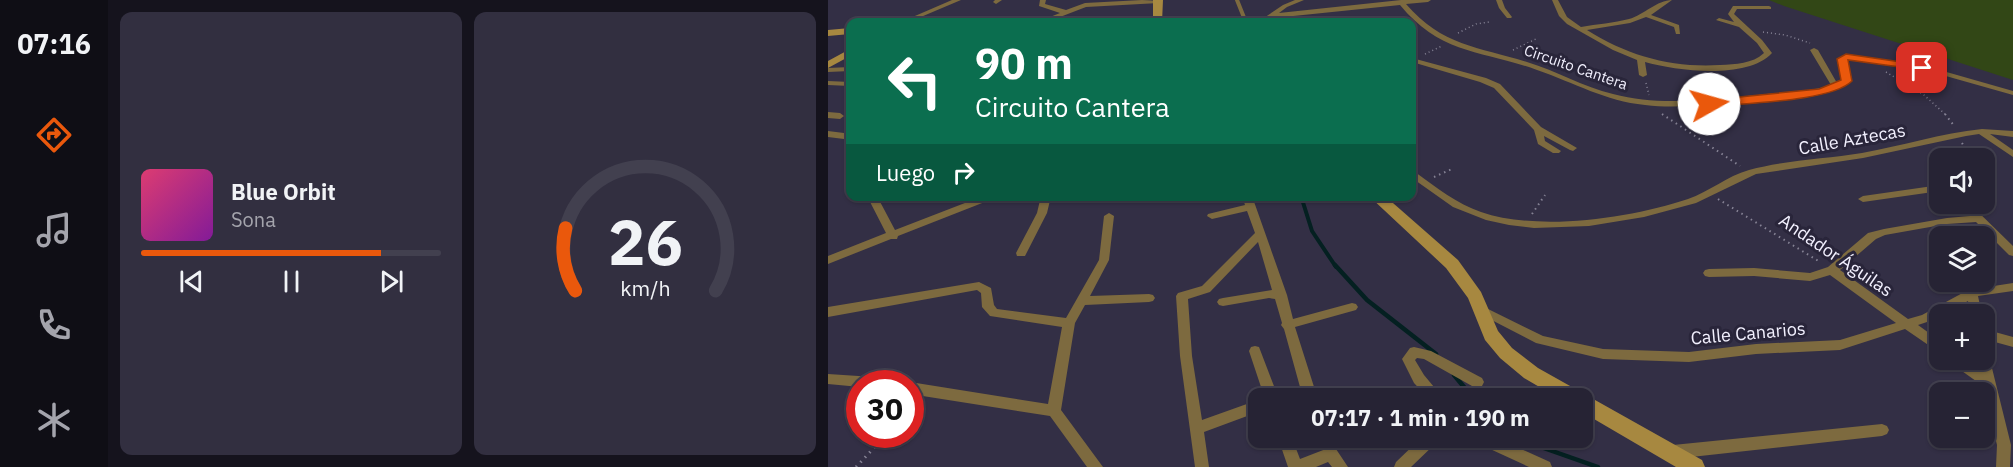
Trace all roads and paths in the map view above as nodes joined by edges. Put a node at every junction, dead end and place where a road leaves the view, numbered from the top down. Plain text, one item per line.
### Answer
1 (958, 0) edge
2 (1043, 0) edge
3 (1158, 0) edge
4 (1237, 0) edge
5 (1302, 0) edge
6 (1428, 0) edge
7 (1499, 0) edge
8 (1555, 0) edge
9 (1669, 0) edge
10 (1401, 2) junction
11 (1769, 8) dead end
12 (1068, 13) junction
13 (1646, 15) junction
14 (1273, 16) junction
15 (1509, 17) dead end
16 (914, 18) edge
17 (1054, 18) edge
18 (1158, 18) edge
19 (1244, 18) edge
20 (1269, 18) edge
21 (1278, 18) edge
22 (1414, 18) edge
23 (1416, 21) edge
24 (1719, 21) dead end
25 (1489, 22) dead end
26 (1738, 25) junction
27 (1581, 30) junction
28 (846, 31) edge
29 (828, 33) edge
30 (1678, 33) dead end
31 (1538, 38) dead end
32 (1446, 41) junction
33 (1815, 50) dead end
34 (846, 55) edge
35 (1421, 56) dead end
36 (1497, 57) junction
37 (1641, 59) junction
38 (1416, 61) edge
39 (828, 66) edge
40 (846, 69) edge
41 (828, 70) edge
42 (1643, 75) joint
43 (828, 83) edge
44 (846, 84) edge
45 (1836, 88) junction
46 (2013, 93) edge
47 (1653, 105) junction
48 (828, 114) edge
49 (840, 116) dead end
50 (1538, 129) junction
51 (1981, 132) junction
52 (828, 134) edge
53 (2013, 134) edge
54 (1960, 135) junction
55 (844, 136) dead end
56 (1573, 148) dead end
57 (1965, 148) edge
58 (1556, 151) dead end
59 (2013, 154) edge
60 (1452, 169) dead end
61 (1749, 173) junction
62 (1416, 177) edge
63 (1423, 182) junction
64 (1929, 190) edge
65 (1710, 194) junction
66 (1545, 195) dead end
67 (1863, 199) dead end
68 (875, 201) edge
69 (960, 201) edge
70 (980, 201) edge
71 (1045, 201) edge
72 (1382, 201) edge
73 (1249, 202) edge
74 (964, 206) junction
75 (1975, 214) edge
76 (1109, 216) dead end
77 (1212, 216) dead end
78 (1979, 218) junction
79 (1525, 224) junction
80 (1260, 235) junction
81 (893, 236) junction
82 (2013, 252) edge
83 (1021, 253) dead end
84 (828, 260) edge
85 (1832, 270) junction
86 (1709, 273) dead end
87 (2013, 287) edge
88 (1972, 293) junction
89 (1281, 295) junction
90 (1149, 298) dead end
91 (1080, 301) junction
92 (1223, 302) dead end
93 (1974, 304) edge
94 (1352, 307) dead end
95 (1482, 310) junction
96 (828, 312) edge
97 (1069, 323) junction
98 (1287, 325) junction
99 (1907, 325) junction
100 (1995, 337) edge
101 (1929, 340) edge
102 (2013, 342) edge
103 (1255, 351) dead end
104 (1971, 370) edge
105 (828, 379) edge
106 (1472, 379) dead end
107 (846, 380) edge
108 (1989, 382) edge
109 (1268, 388) edge
110 (1307, 388) edge
111 (1427, 388) edge
112 (1558, 388) edge
113 (924, 390) edge
114 (1995, 405) edge
115 (1593, 408) edge
116 (1248, 410) edge
117 (1054, 411) junction
118 (1196, 429) junction
119 (1882, 430) dead end
120 (874, 448) edge
121 (1288, 448) edge
122 (1421, 448) edge
123 (1504, 448) edge
124 (1673, 452) junction
125 (856, 467) edge
126 (1096, 467) edge
127 (1202, 467) edge
128 (1298, 467) edge
129 (1341, 467) edge
130 (1401, 467) edge
131 (1545, 467) edge
132 (1695, 467) edge
133 (2003, 467) edge

1 - 16 street
2 - 12 street
3 - 12 street
3 - 18 main road
4 - 19 lane
5 - 14 street
6 - 10 street
7 - 15 street
8 - 27 street
9 - 13 street
10 - 14 street
10 - 22 street, Circuito Cantera
11 - 26 street
12 - 17 street
13 - 27 street
13 - 30 street
14 - 20 street
14 - 21 street
23 - 32 street, Circuito Cantera
24 - 26 street
25 - 32 path
26 - 37 street
27 - 37 street
28 - 29 main road
31 - 36 path
32 - 35 path
32 - 36 street, Circuito Cantera
33 - 45 street
34 - 39 main road
36 - 47 street, Circuito Cantera
37 - 42 street
38 - 50 street
40 - 41 street
42 - 47 path
43 - 44 street
45 - 46 street
45 - 47 street, Circuito Cantera
47 - 61 path
48 - 49 street
50 - 56 street
50 - 58 street
51 - 53 street
51 - 54 street
51 - 59 street
52 - 55 street
54 - 57 path
54 - 61 street, Calle Aztecas
60 - 63 path
61 - 65 street
62 - 63 street
63 - 79 street
64 - 67 street
65 - 79 street
65 - 85 path, Andador Águilas
66 - 79 path
68 - 81 street
69 - 74 street
70 - 74 street
71 - 83 street
72 - 95 main road
73 - 77 street
73 - 80 street
74 - 81 street
75 - 78 street
76 - 91 street
78 - 82 street
78 - 85 street
80 - 89 street
80 - 118 street
81 - 84 street
85 - 86 street
85 - 99 street, Andador Águilas
87 - 88 street, Calle Canarios
88 - 93 street
88 - 99 street, Calle Canarios
89 - 92 street
89 - 98 street
90 - 91 street
91 - 97 street
94 - 98 street
95 - 99 street, Calle Canarios
95 - 112 main road
96 - 97 street
97 - 117 street
98 - 110 street
99 - 101 street, Andador Águilas
100 - 102 street
103 - 109 street
104 - 108 street
105 - 107 street
106 - 111 street
113 - 117 street
114 - 133 street
115 - 124 main road
116 - 118 street
117 - 126 street
118 - 127 street
119 - 124 street
120 - 125 path
121 - 128 street
122 - 130 street
123 - 131 street
124 - 132 main road
128 - 129 street

